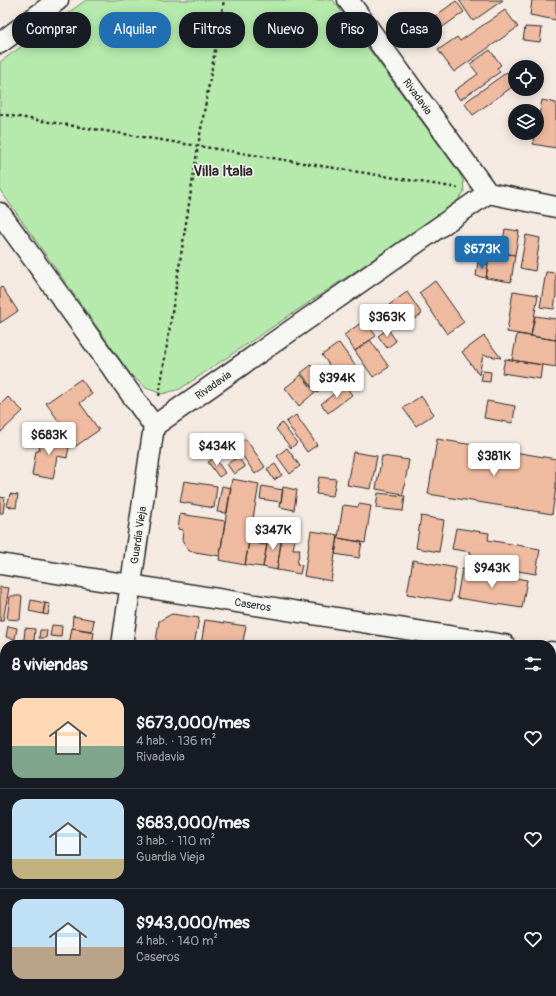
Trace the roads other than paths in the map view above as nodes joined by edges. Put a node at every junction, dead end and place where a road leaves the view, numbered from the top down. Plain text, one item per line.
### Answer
1 (58, 0) edge
2 (348, 0) edge
3 (0, 43) edge
4 (488, 193) junction
5 (556, 207) edge
6 (0, 213) edge
7 (154, 426) junction
8 (0, 564) edge
9 (132, 585) junction
10 (123, 640) edge
11 (474, 640) edge

1 - 3 street
2 - 4 street, Rivadavia
4 - 5 street
4 - 7 street, Rivadavia
6 - 7 street
7 - 9 street, Guardia Vieja
8 - 9 street, Caseros
9 - 10 street, Guardia Vieja
9 - 11 street, Caseros

